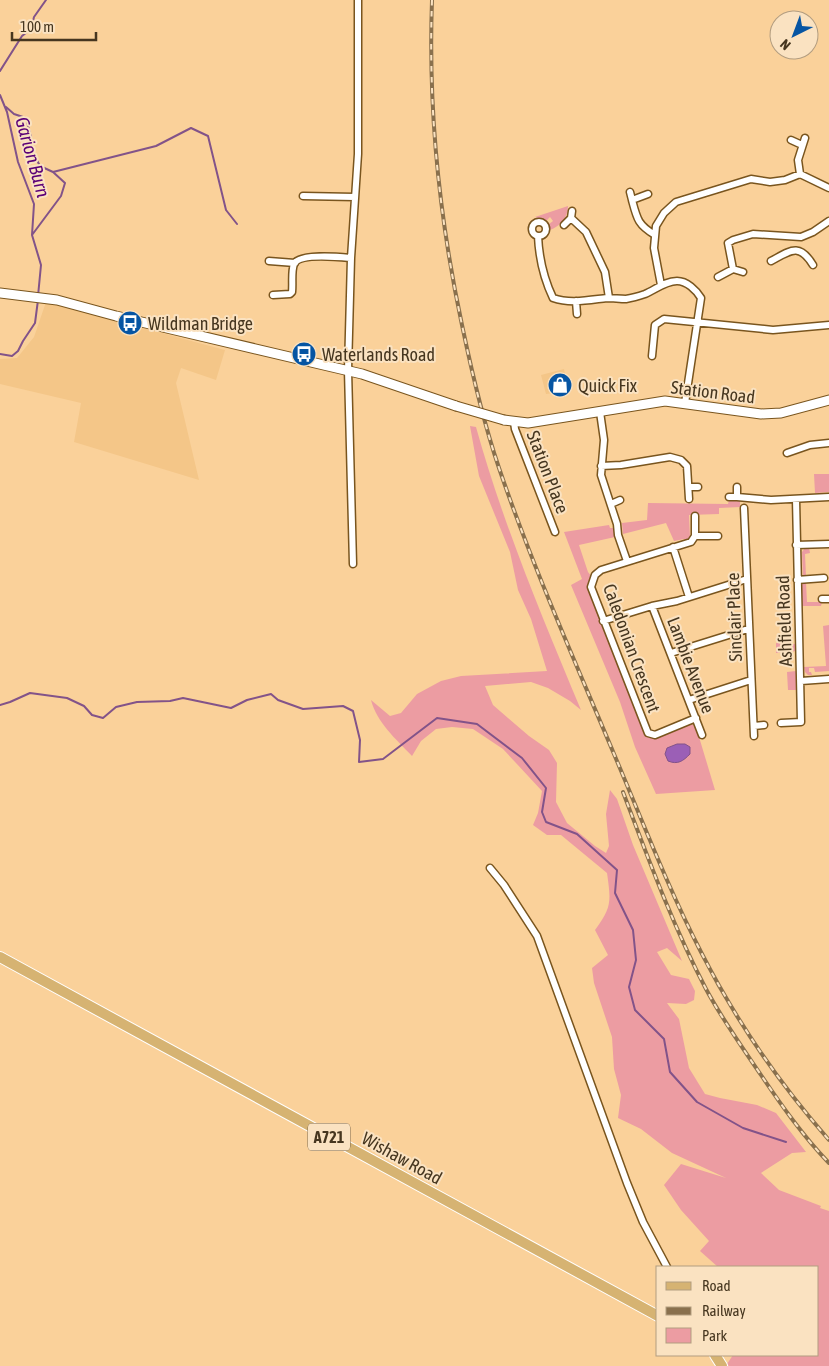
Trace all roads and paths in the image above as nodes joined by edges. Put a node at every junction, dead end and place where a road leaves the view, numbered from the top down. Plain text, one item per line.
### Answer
1 (358, 0) edge
2 (791, 140) dead end
3 (800, 174) junction
4 (829, 188) edge
5 (630, 192) dead end
6 (648, 194) dead end
7 (303, 196) dead end
8 (355, 197) junction
9 (632, 200) junction
10 (572, 211) dead end
11 (571, 218) junction
12 (829, 221) edge
13 (564, 225) dead end
14 (655, 235) junction
15 (538, 236) dead end
16 (791, 237) junction
17 (792, 250) junction
18 (351, 258) junction
19 (269, 261) dead end
20 (771, 261) dead end
21 (295, 263) junction
22 (813, 265) dead end
23 (733, 269) junction
24 (743, 272) dead end
25 (718, 277) dead end
26 (661, 285) junction
27 (0, 293) edge
28 (274, 295) dead end
29 (609, 298) junction
30 (576, 301) junction
31 (577, 314) dead end
32 (698, 322) junction
33 (829, 325) edge
34 (652, 356) dead end
35 (348, 370) junction
36 (829, 400) edge
37 (685, 403) junction
38 (600, 412) junction
39 (514, 422) junction
40 (829, 443) edge
41 (787, 454) dead end
42 (601, 466) junction
43 (689, 487) junction
44 (698, 487) dead end
45 (737, 487) dead end
46 (729, 497) dead end
47 (737, 497) junction
48 (829, 497) edge
49 (689, 499) dead end
50 (796, 499) junction
51 (620, 500) dead end
52 (611, 504) junction
53 (744, 508) dead end
54 (695, 516) dead end
55 (555, 532) dead end
56 (695, 536) junction
57 (718, 536) dead end
58 (829, 544) edge
59 (796, 545) junction
60 (674, 547) junction
61 (627, 561) junction
62 (352, 564) dead end
63 (824, 578) dead end
64 (747, 579) junction
65 (797, 580) junction
66 (689, 596) junction
67 (822, 599) dead end
68 (829, 599) edge
69 (652, 606) junction
70 (603, 620) junction
71 (748, 629) junction
72 (670, 654) junction
73 (829, 679) edge
74 (751, 680) junction
75 (801, 681) junction
76 (689, 700) junction
77 (696, 718) junction
78 (782, 723) dead end
79 (764, 725) dead end
80 (754, 726) junction
81 (702, 735) dead end
82 (754, 736) dead end
83 (490, 868) dead end
84 (0, 957) edge
85 (666, 1266) edge
86 (656, 1315) edge

1 - 8 street
2 - 3 street
3 - 4 street
3 - 14 street
5 - 9 street
6 - 9 street
7 - 8 street
8 - 18 street
9 - 14 street
10 - 11 street
11 - 13 street
11 - 29 street
12 - 16 street
14 - 26 street
15 - 30 street
16 - 17 street
16 - 23 street
17 - 20 street
17 - 22 street
18 - 21 street
18 - 35 street
19 - 21 street
21 - 28 street
23 - 24 street
23 - 25 street
26 - 29 street
26 - 32 street
27 - 35 main road, Station Road
29 - 30 street
30 - 31 street
32 - 33 street
32 - 34 street
32 - 37 street
35 - 39 main road, Station Road, bridge
35 - 62 street
36 - 37 main road, Station Road
37 - 38 main road, Station Road
38 - 39 main road, Station Road
38 - 42 street
39 - 55 street, Station Place
40 - 41 street
42 - 43 street
42 - 52 street
43 - 44 street
43 - 49 street
45 - 47 street
46 - 47 street
47 - 50 street
48 - 50 street
50 - 59 street, Ashfield Road
51 - 52 street
52 - 61 street
53 - 64 street, Sinclair Place
54 - 56 street
56 - 57 street, Caledonian Crescent
56 - 60 street, Caledonian Crescent
58 - 59 street
59 - 65 street, Ashfield Road
60 - 61 street, Caledonian Crescent
60 - 66 street
61 - 70 street, Caledonian Crescent
63 - 65 street
64 - 66 street
64 - 71 street, Sinclair Place
65 - 75 street, Ashfield Road
66 - 69 street
67 - 68 street
69 - 70 street
69 - 72 street, Lambie Avenue
70 - 77 street, Caledonian Crescent
71 - 72 street
71 - 74 street, Sinclair Place
72 - 76 street, Lambie Avenue
73 - 75 street
74 - 76 street
74 - 80 street, Sinclair Place
75 - 78 street, Ashfield Road
76 - 77 street, Lambie Avenue
77 - 81 street, Lambie Avenue
79 - 80 street
80 - 82 street, Sinclair Place
83 - 85 street
84 - 86 main road, Wishaw Road / A721

